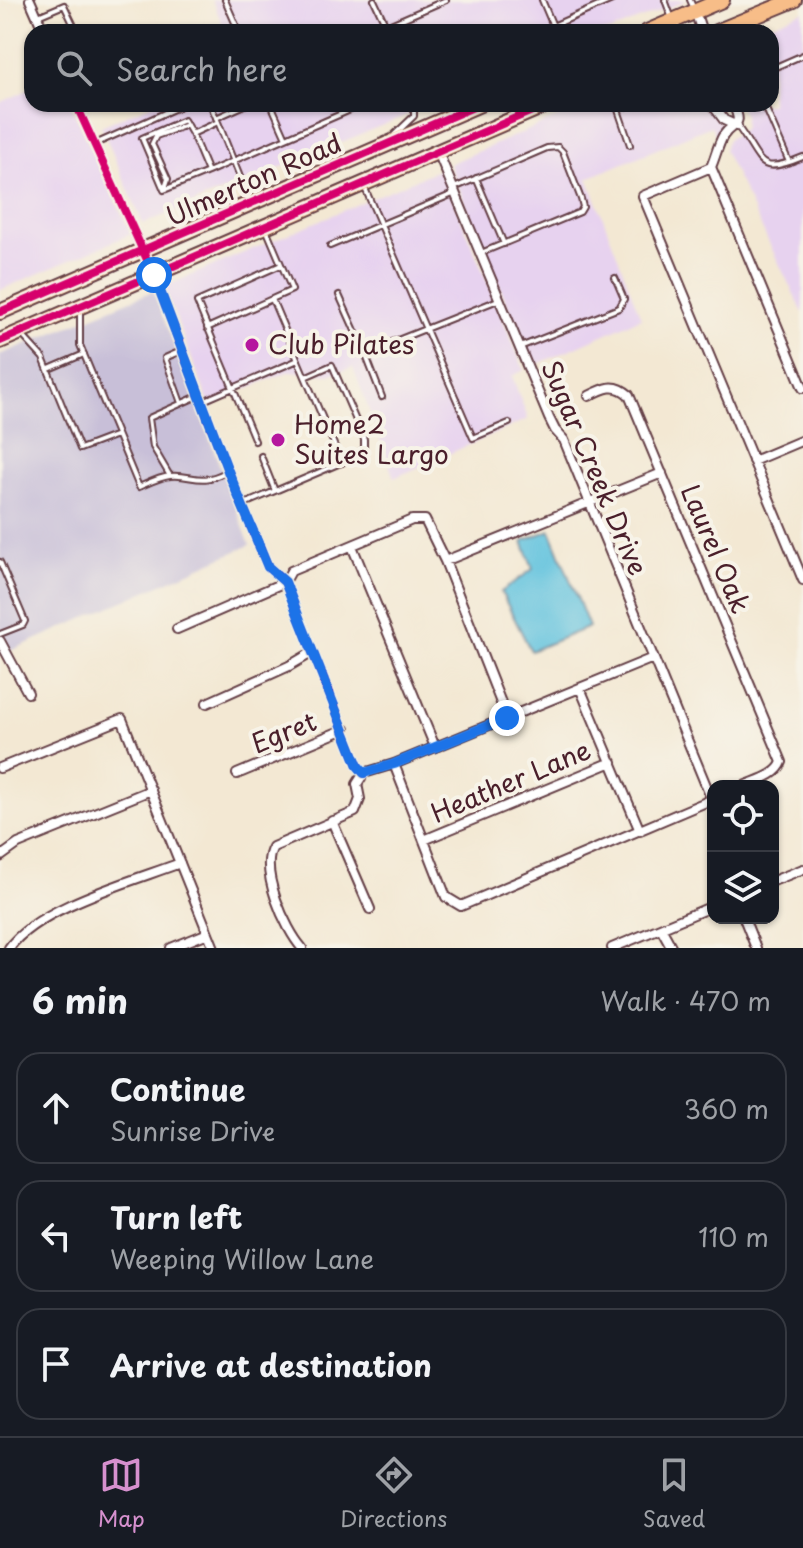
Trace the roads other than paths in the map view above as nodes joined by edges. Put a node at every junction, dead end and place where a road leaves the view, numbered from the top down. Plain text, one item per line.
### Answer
1 (30, 0) edge
2 (225, 0) edge
3 (374, 0) edge
4 (446, 0) edge
5 (542, 0) edge
6 (612, 0) edge
7 (665, 0) edge
8 (722, 0) edge
9 (794, 0) edge
10 (692, 6) edge
11 (37, 17) junction
12 (40, 24) edge
13 (73, 24) edge
14 (236, 24) edge
15 (385, 24) edge
16 (391, 24) edge
17 (552, 24) edge
18 (558, 24) edge
19 (674, 24) edge
20 (677, 24) edge
21 (736, 24) edge
22 (803, 55) edge
23 (779, 66) edge
24 (79, 112) edge
25 (167, 112) edge
26 (214, 112) edge
27 (232, 112) edge
28 (275, 112) edge
29 (346, 112) edge
30 (414, 112) edge
31 (462, 112) edge
32 (530, 112) edge
33 (619, 112) edge
34 (718, 112) edge
35 (737, 112) edge
36 (767, 112) edge
37 (217, 120) junction
38 (187, 125) junction
39 (737, 126) junction
40 (192, 134) junction
41 (286, 138) junction
42 (95, 144) junction
43 (630, 145) dead end
44 (383, 146) junction
45 (438, 152) junction
46 (803, 157) edge
47 (232, 161) junction
48 (789, 162) junction
49 (711, 167) junction
50 (208, 172) junction
51 (476, 178) junction
52 (363, 184) junction
53 (164, 190) junction
54 (455, 190) junction
55 (251, 204) junction
56 (380, 224) junction
57 (265, 227) junction
58 (504, 244) junction
59 (330, 246) dead end
60 (144, 250) junction
61 (481, 253) junction
62 (281, 265) junction
63 (154, 275) junction
64 (615, 278) dead end
65 (339, 295) dead end
66 (272, 299) junction
67 (500, 299) junction
68 (80, 305) junction
69 (0, 312) edge
70 (207, 328) junction
71 (426, 329) junction
72 (20, 332) junction
73 (0, 341) edge
74 (520, 347) junction
75 (183, 350) junction
76 (365, 353) junction
77 (84, 354) junction
78 (298, 360) junction
79 (48, 369) junction
80 (305, 377) junction
81 (232, 388) junction
82 (803, 388) edge
83 (589, 396) dead end
84 (382, 397) dead end
85 (202, 398) junction
86 (181, 403) junction
87 (509, 423) dead end
88 (117, 435) junction
89 (803, 440) edge
90 (255, 441) dead end
91 (261, 456) dead end
92 (753, 461) junction
93 (342, 463) junction
94 (228, 471) junction
95 (662, 473) junction
96 (170, 476) junction
97 (275, 491) junction
98 (590, 503) junction
99 (242, 505) junction
100 (352, 546) junction
101 (445, 561) junction
102 (0, 562) edge
103 (803, 580) edge
104 (285, 582) junction
105 (177, 629) dead end
106 (0, 634) edge
107 (0, 641) edge
108 (313, 652) junction
109 (653, 658) junction
110 (580, 688) junction
111 (28, 693) dead end
112 (207, 703) dead end
113 (507, 718) junction
114 (345, 729) junction
115 (435, 747) junction
116 (612, 762) junction
117 (394, 764) junction
118 (0, 768) edge
119 (364, 773) junction
120 (237, 774) dead end
121 (757, 780) edge
122 (707, 785) edge
123 (151, 790) junction
124 (707, 802) edge
125 (332, 821) junction
126 (640, 831) junction
127 (424, 840) junction
128 (0, 857) edge
129 (180, 863) junction
130 (803, 869) edge
131 (779, 879) edge
132 (370, 909) dead end
133 (707, 909) edge
134 (746, 924) edge
135 (661, 928) junction
136 (208, 933) junction
137 (9, 948) edge
138 (171, 948) edge
139 (214, 948) edge
140 (302, 948) edge
141 (612, 948) edge
142 (672, 948) edge
143 (756, 948) edge

1 - 11 street
2 - 14 lane
3 - 15 lane
4 - 16 lane
5 - 17 lane
6 - 18 lane
7 - 19 lane
8 - 10 main road
9 - 21 main road
10 - 20 main road
11 - 12 street
11 - 13 lane
22 - 23 lane
24 - 42 street
25 - 42 lane
26 - 37 lane
27 - 37 lane
28 - 41 lane
29 - 41 lane
30 - 44 lane
31 - 44 main road, Ulmerton Road
32 - 45 main road, Ulmerton Road
33 - 43 lane
34 - 39 street
35 - 39 street
36 - 48 lane
37 - 40 lane
37 - 47 lane
38 - 40 lane
38 - 53 lane
38 - 53 lane
39 - 48 lane
39 - 49 street
40 - 50 lane
41 - 47 lane
42 - 60 street
44 - 55 main road, Ulmerton Road
45 - 52 main road, Ulmerton Road
45 - 54 street, Sugar Creek Drive
46 - 48 lane
47 - 50 lane
47 - 55 lane
49 - 82 street
49 - 92 street
50 - 53 lane
51 - 54 lane
51 - 58 lane
51 - 58 lane
52 - 56 lane
52 - 57 main road, Ulmerton Road
54 - 56 lane
54 - 61 street, Sugar Creek Drive
55 - 60 main road, Ulmerton Road
56 - 59 lane
56 - 71 lane
57 - 62 lane
57 - 63 main road, Ulmerton Road
58 - 61 lane
60 - 63 street
60 - 69 main road, Ulmerton Road
61 - 67 street, Sugar Creek Drive
62 - 66 lane
62 - 70 lane
63 - 68 main road, Ulmerton Road
63 - 75 street
64 - 74 lane
65 - 76 lane
66 - 70 lane
66 - 78 lane
67 - 71 lane
67 - 74 street, Sugar Creek Drive
68 - 72 main road, Ulmerton Road
68 - 77 lane
70 - 81 lane
71 - 76 lane
71 - 87 lane
72 - 73 main road, Ulmerton Road
72 - 79 lane
74 - 98 street, Sugar Creek Drive
75 - 85 street
75 - 86 lane
76 - 84 lane
77 - 79 lane
77 - 88 lane
78 - 80 lane
78 - 81 lane
79 - 88 lane
80 - 93 lane
80 - 93 lane
81 - 85 lane
81 - 90 lane
83 - 95 street, Laurel Oak
85 - 86 lane
85 - 94 street
86 - 96 lane
88 - 96 lane
89 - 92 street
91 - 97 lane
92 - 103 street
93 - 97 lane
94 - 96 lane
94 - 99 street
95 - 98 street
95 - 121 street, Laurel Oak
97 - 99 lane
98 - 101 street
98 - 109 street, Sugar Creek Drive
99 - 104 street
100 - 101 street
100 - 104 street
100 - 115 street
101 - 113 street
102 - 106 lane
104 - 105 street
104 - 108 street
107 - 111 street
108 - 112 street
108 - 114 street
109 - 110 street
109 - 122 street, Sugar Creek Drive
110 - 113 street
110 - 116 street
113 - 115 street
114 - 119 street
114 - 120 street, Egret
115 - 117 street
116 - 126 street
116 - 127 street, Heather Lane
117 - 119 street
117 - 127 street
118 - 123 street
119 - 125 street
123 - 128 street
123 - 129 street
124 - 126 street
125 - 132 street
125 - 140 street
126 - 127 street
129 - 136 street
129 - 137 street
130 - 131 street
133 - 135 street
134 - 143 street
135 - 141 street
135 - 142 street
136 - 138 street
136 - 139 street

